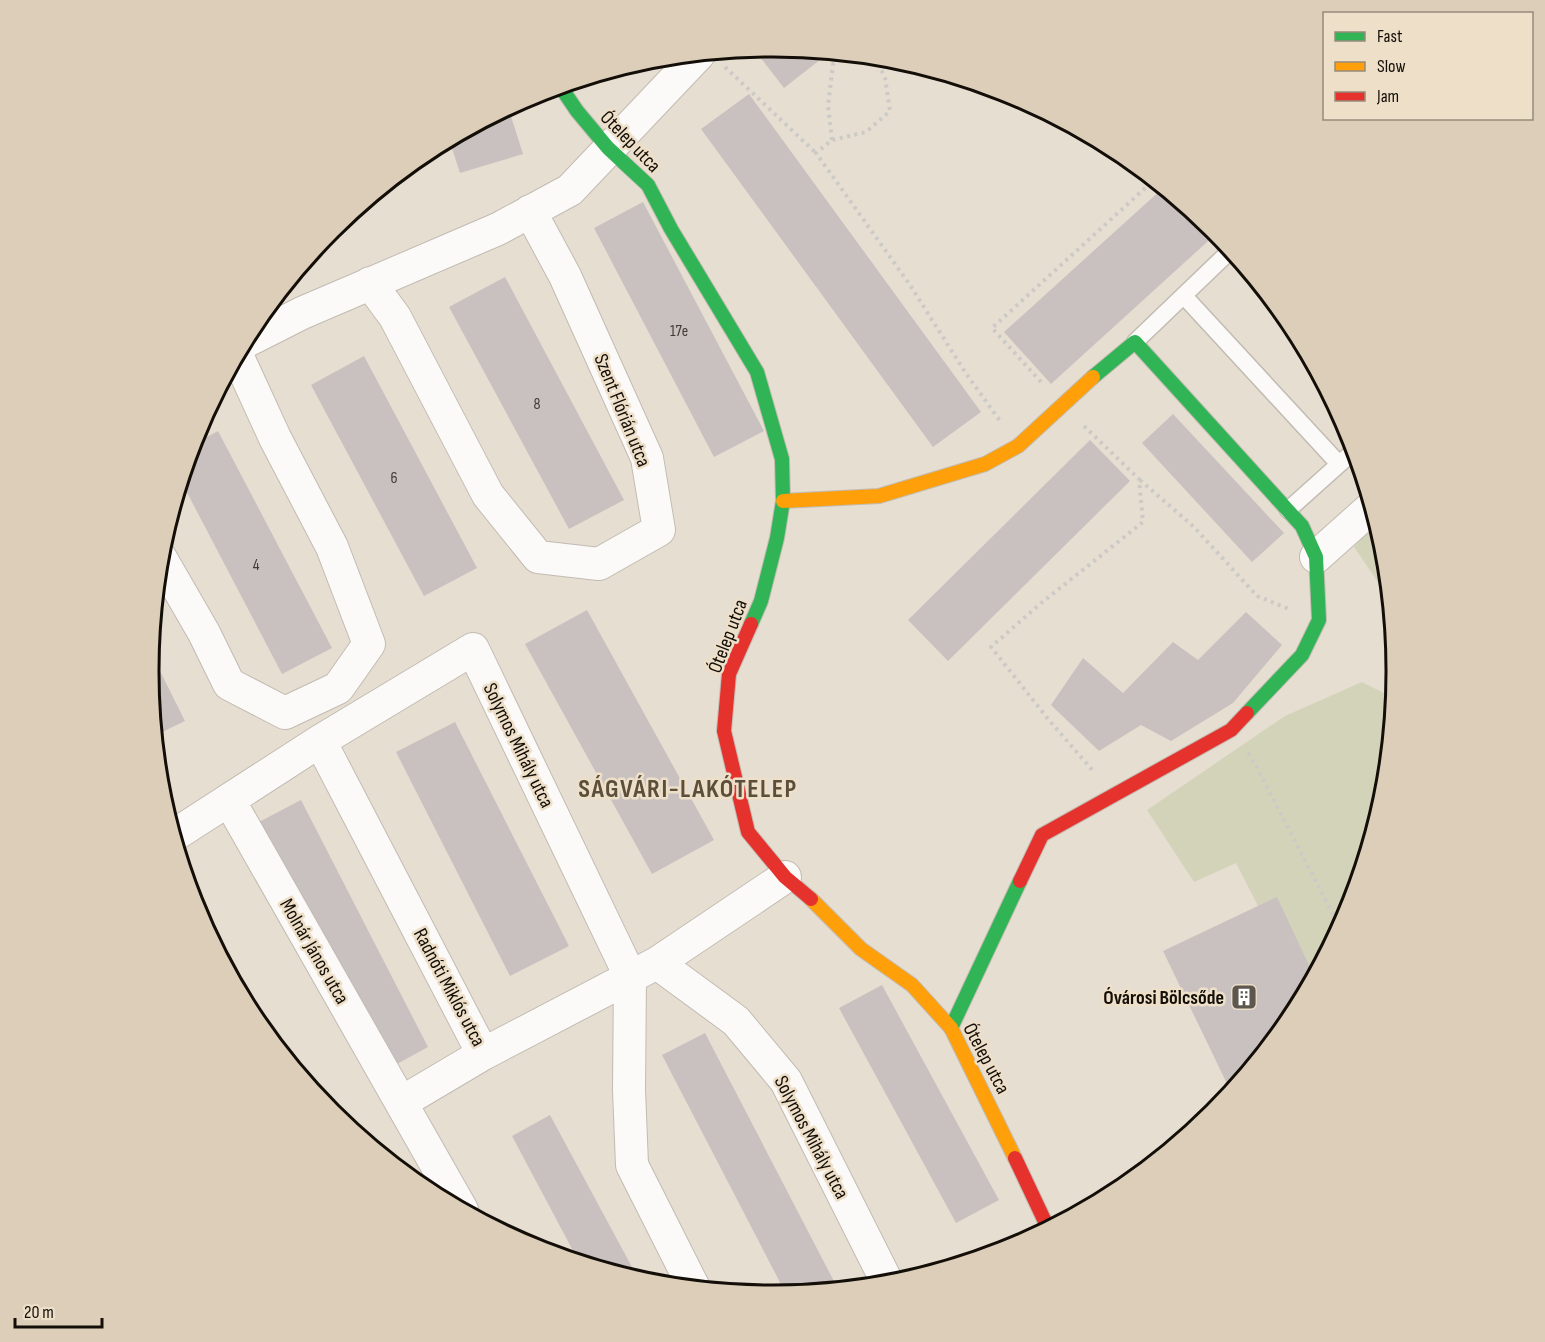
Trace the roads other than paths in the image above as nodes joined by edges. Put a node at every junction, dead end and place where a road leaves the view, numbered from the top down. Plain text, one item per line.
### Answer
1 (704, 61) edge
2 (565, 94) edge
3 (608, 148) junction
4 (531, 211) junction
5 (1225, 256) edge
6 (370, 283) junction
7 (1184, 296) junction
8 (259, 335) edge
9 (1135, 342) junction
10 (241, 364) edge
11 (1348, 457) edge
12 (1339, 464) junction
13 (783, 501) junction
14 (1288, 510) junction
15 (1366, 512) edge
16 (1316, 557) junction
17 (167, 569) edge
18 (321, 741) junction
19 (229, 800) junction
20 (180, 832) edge
21 (784, 878) junction
22 (643, 970) junction
23 (951, 1028) junction
24 (483, 1054) junction
25 (402, 1102) junction
26 (455, 1197) edge
27 (1045, 1221) edge
28 (883, 1275) edge
29 (690, 1280) edge

1 - 3 street
2 - 3 street, Ótelep utca
3 - 4 street
3 - 13 street, Ótelep utca
4 - 6 street
4 - 6 street, Szent Flórián utca
5 - 7 lane
6 - 8 street
7 - 9 lane
7 - 12 lane
9 - 13 street
9 - 14 street
10 - 17 street
11 - 12 lane
12 - 14 lane
13 - 21 street, Ótelep utca
14 - 16 street
15 - 16 street
16 - 23 street
18 - 19 street
18 - 22 street, Solymos Mihály utca
18 - 24 street, Radnóti Miklós utca
19 - 20 street
19 - 25 street, Molnár János utca
21 - 22 street
21 - 23 street, Ótelep utca
22 - 24 street, Radnóti Miklós utca
22 - 28 street, Solymos Mihály utca
22 - 29 street
23 - 27 street, Ótelep utca
24 - 25 street
25 - 26 street, Molnár János utca

